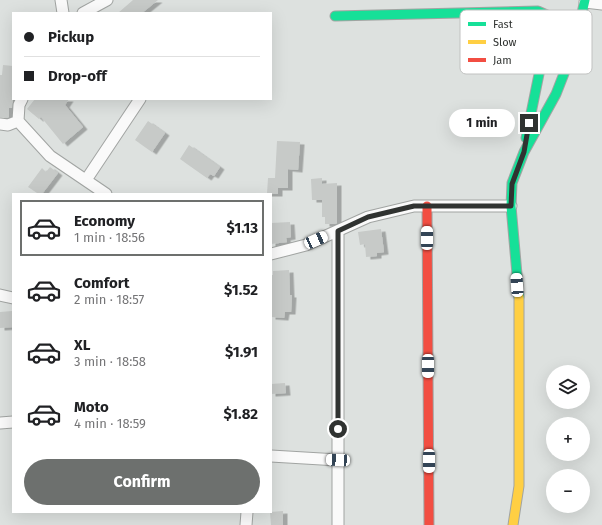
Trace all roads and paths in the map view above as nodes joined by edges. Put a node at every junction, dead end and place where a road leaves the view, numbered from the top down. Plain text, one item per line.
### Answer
1 (61, 0) edge
2 (107, 0) edge
3 (585, 1) edge
4 (602, 4) edge
5 (63, 12) edge
6 (85, 12) edge
7 (460, 14) edge
8 (334, 16) dead end
9 (539, 74) edge
10 (564, 74) edge
11 (22, 100) edge
12 (139, 100) edge
13 (18, 121) junction
14 (0, 124) edge
15 (524, 152) junction
16 (86, 180) junction
17 (105, 193) edge
18 (427, 206) junction
19 (511, 206) junction
20 (338, 231) junction
21 (272, 254) edge
22 (0, 295) edge
23 (12, 298) edge
24 (12, 422) edge
25 (0, 423) edge
26 (272, 456) edge
27 (338, 460) junction
28 (247, 513) edge
29 (246, 525) edge
30 (338, 525) edge
31 (429, 525) edge
32 (513, 525) edge

1 - 5 street
2 - 6 street
3 - 4 street
7 - 8 street
9 - 15 street
10 - 15 street
11 - 13 street
12 - 16 street
13 - 14 street
13 - 16 street
15 - 19 street
16 - 17 street
18 - 19 street
18 - 20 street
18 - 31 street
19 - 32 street
20 - 21 street
20 - 27 street
22 - 23 street
24 - 25 street
26 - 27 street
27 - 30 street
28 - 29 street

